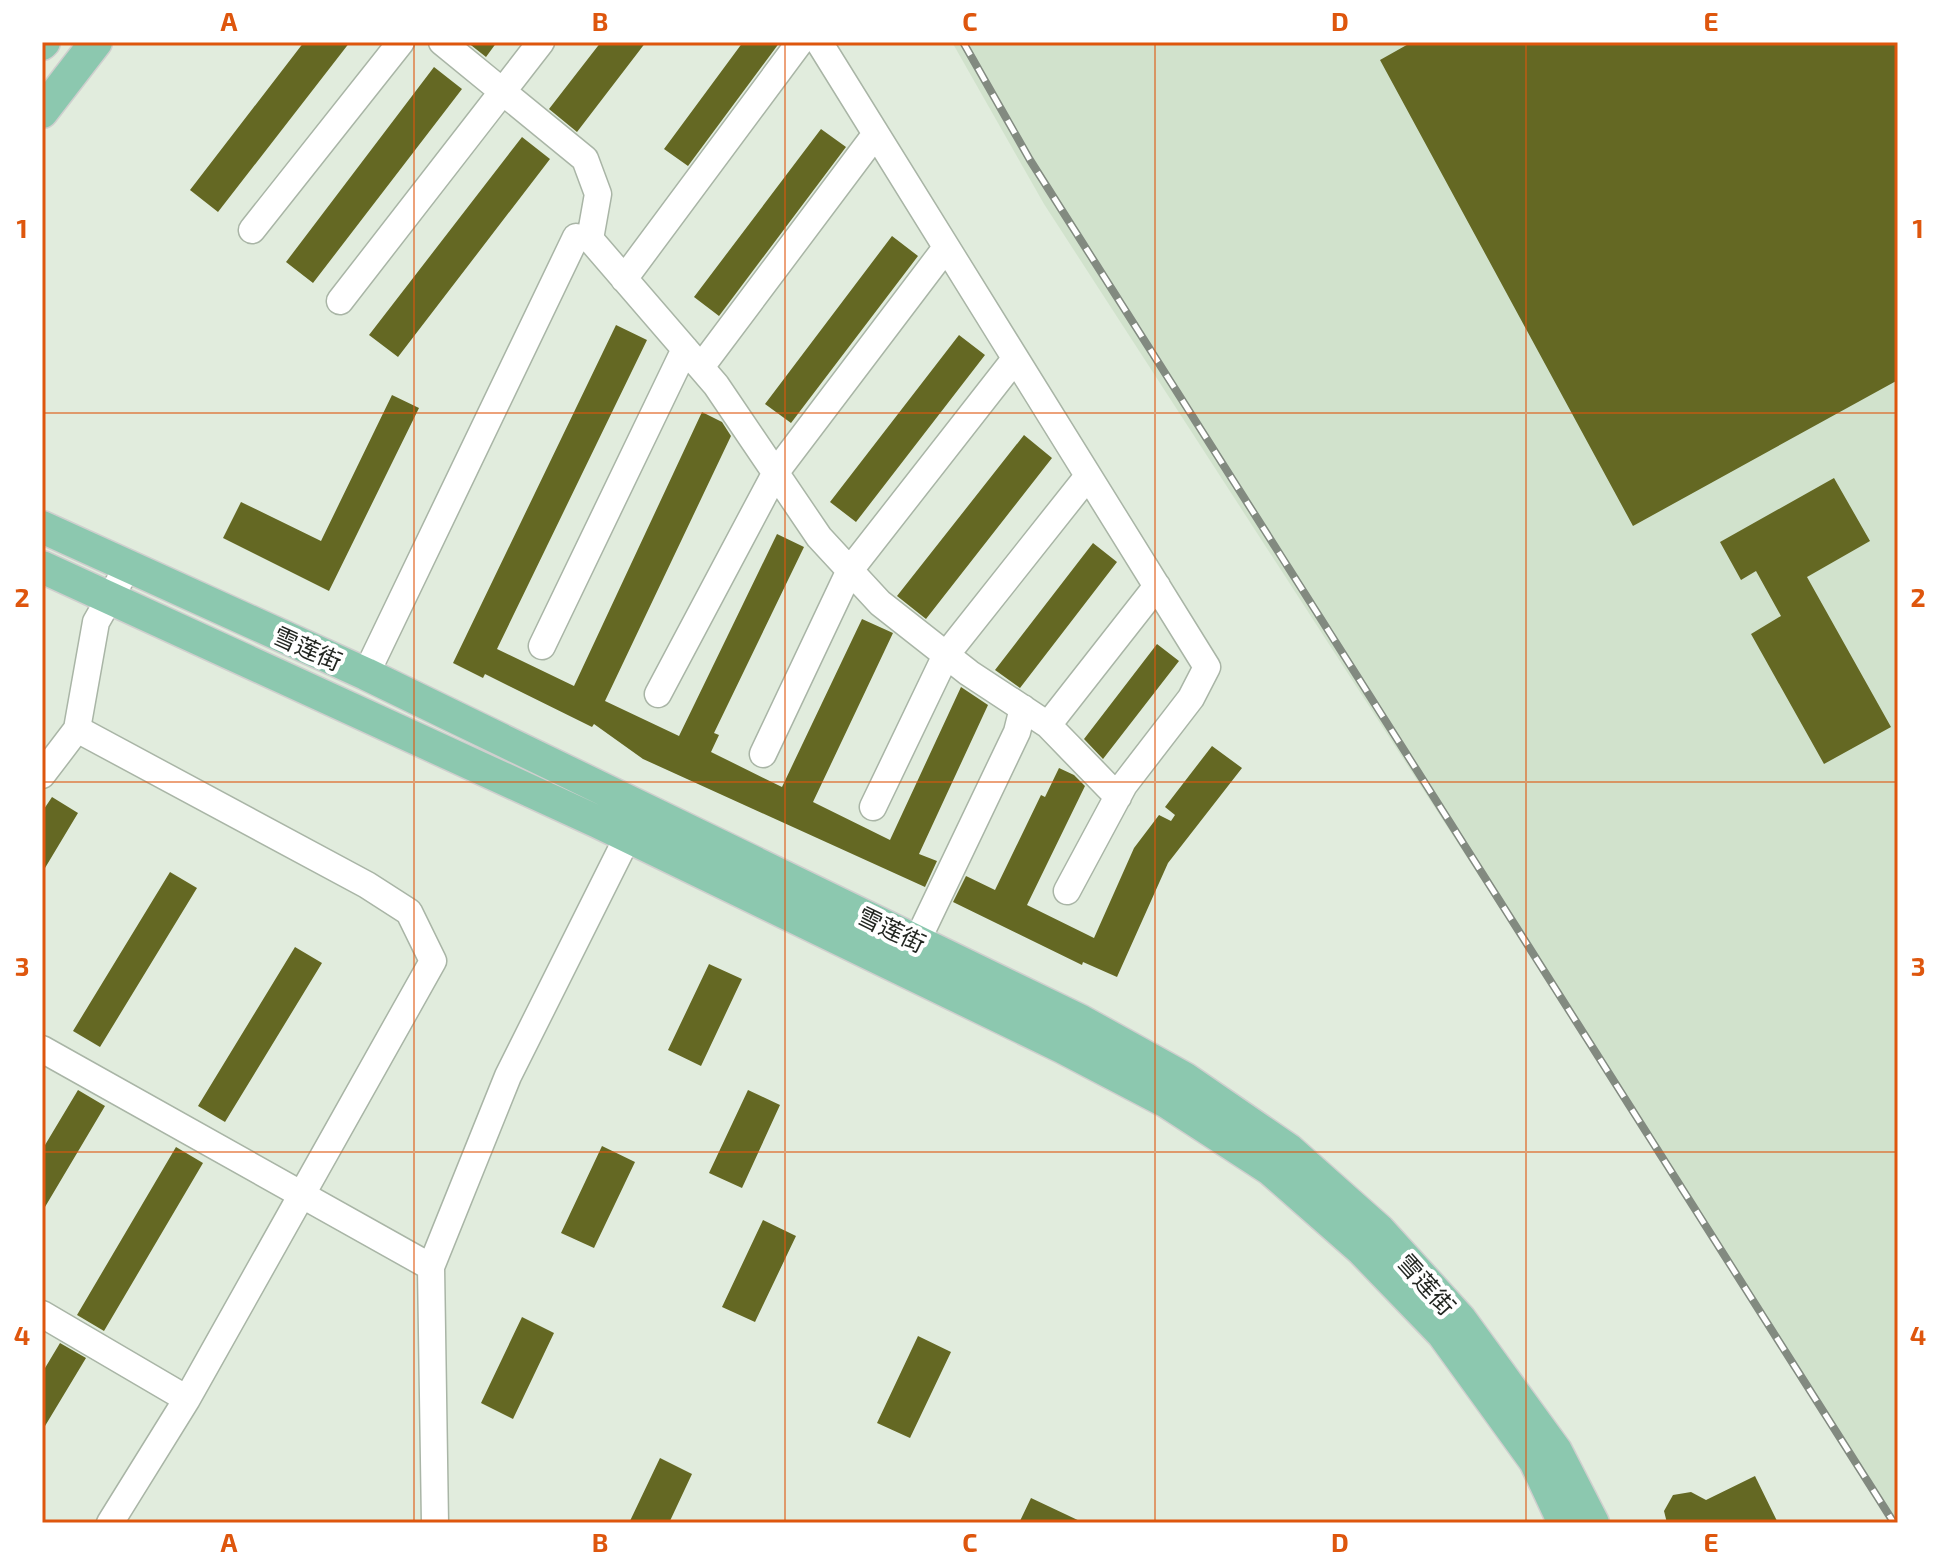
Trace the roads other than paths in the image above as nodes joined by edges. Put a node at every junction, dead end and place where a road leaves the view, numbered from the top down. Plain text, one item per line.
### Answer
1 (96, 42) edge
2 (401, 42) edge
3 (442, 42) edge
4 (541, 42) edge
5 (800, 42) edge
6 (819, 42) edge
7 (502, 92) junction
8 (42, 112) edge
9 (875, 135) junction
10 (252, 230) dead end
11 (590, 239) junction
12 (945, 249) junction
13 (624, 279) junction
14 (340, 301) dead end
15 (693, 358) junction
16 (1015, 359) junction
17 (776, 472) junction
18 (1088, 476) junction
19 (42, 527) edge
20 (42, 567) edge
21 (127, 568) junction
22 (850, 570) junction
23 (1157, 586) junction
24 (109, 599) junction
25 (542, 646) dead end
26 (946, 655) junction
27 (366, 674) junction
28 (658, 694) dead end
29 (1023, 708) junction
30 (1048, 725) junction
31 (77, 729) junction
32 (763, 754) dead end
33 (42, 775) edge
34 (1118, 797) junction
35 (873, 807) dead end
36 (642, 808) junction
37 (627, 836) junction
38 (1067, 891) dead end
39 (917, 941) junction
40 (42, 1049) edge
41 (301, 1193) junction
42 (431, 1267) junction
43 (42, 1314) edge
44 (187, 1399) junction
45 (110, 1523) edge
46 (435, 1523) edge
47 (1564, 1523) edge
48 (1593, 1523) edge

1 - 8 main road
2 - 10 street
3 - 7 street
4 - 7 street
5 - 13 street
6 - 9 street
7 - 11 street
7 - 14 street
9 - 12 street
9 - 15 street
11 - 13 street
11 - 27 street
12 - 16 street
12 - 17 street
13 - 15 street
15 - 17 street
15 - 25 street
16 - 18 street
16 - 22 street
17 - 22 street
17 - 28 street
18 - 23 street
18 - 26 street
19 - 21 main road, 雪莲街
20 - 24 main road, 雪莲街
21 - 24 street
21 - 27 main road, 雪莲街
22 - 26 street
22 - 32 street
23 - 30 street
23 - 34 street
24 - 31 street
24 - 37 main road, 雪莲街
26 - 29 street
26 - 35 street
27 - 36 main road, 雪莲街
29 - 30 street
29 - 39 street
30 - 34 street
31 - 33 street
31 - 41 street
34 - 38 street
36 - 37 street
36 - 39 main road, 雪莲街
37 - 42 street
37 - 47 main road, 雪莲街
39 - 48 main road, 雪莲街
40 - 41 street
41 - 42 street
41 - 44 street
42 - 46 street
43 - 44 street
44 - 45 street

